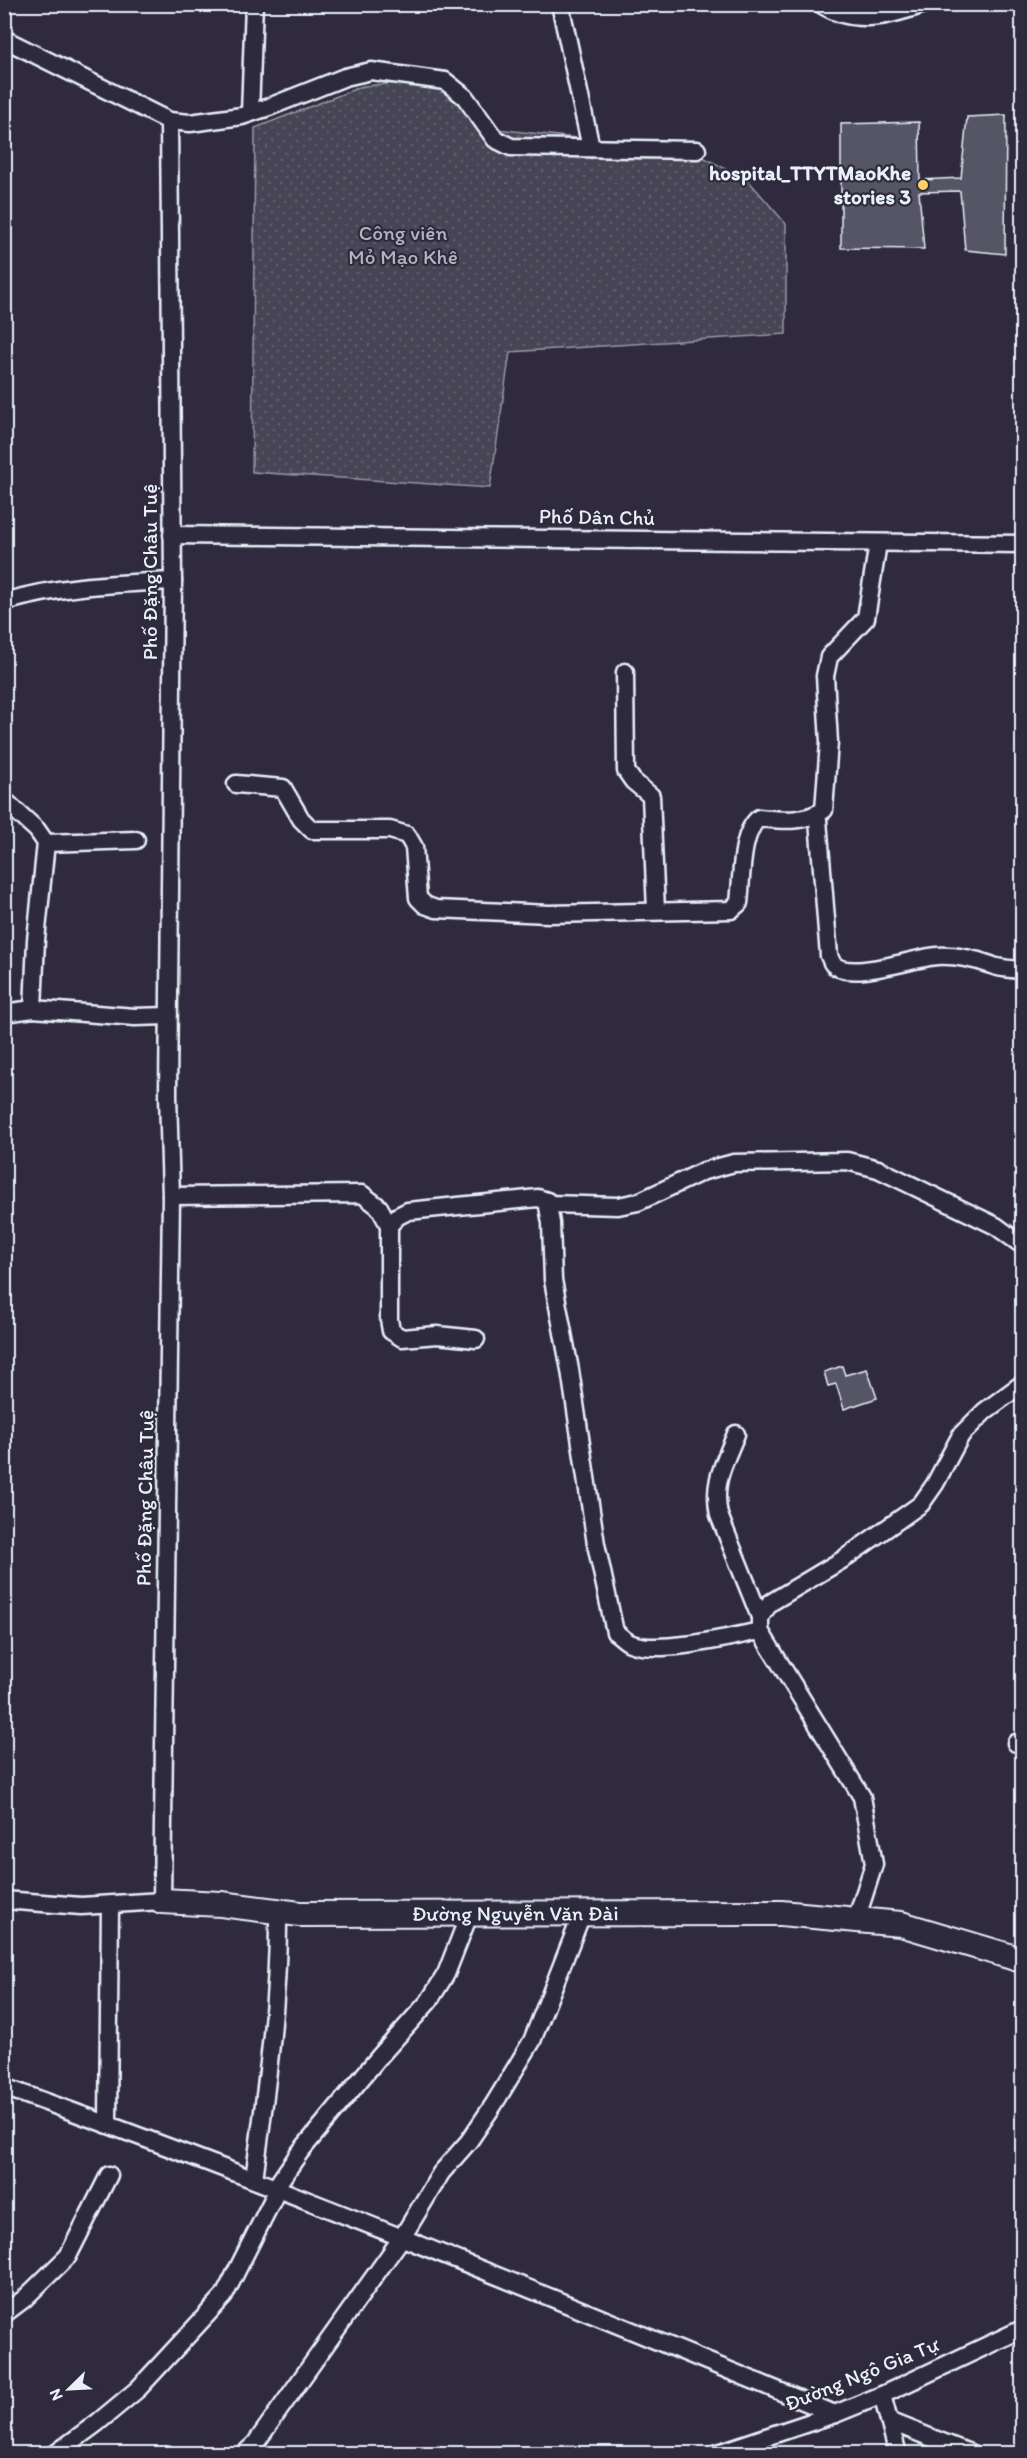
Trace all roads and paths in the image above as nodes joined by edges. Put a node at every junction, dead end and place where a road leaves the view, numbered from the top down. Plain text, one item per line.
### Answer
1 (254, 4) edge
2 (560, 4) edge
3 (821, 4) edge
4 (924, 4) edge
5 (4, 39) edge
6 (250, 113) junction
7 (169, 121) junction
8 (591, 148) junction
9 (697, 150) dead end
10 (172, 535) junction
11 (878, 543) junction
12 (1023, 544) edge
13 (173, 581) junction
14 (4, 602) edge
15 (625, 672) dead end
16 (236, 784) dead end
17 (4, 800) edge
18 (815, 816) junction
19 (136, 840) dead end
20 (46, 843) junction
21 (656, 911) junction
22 (1023, 970) edge
23 (33, 1009) junction
24 (4, 1012) edge
25 (168, 1020) junction
26 (171, 1196) junction
27 (547, 1201) junction
28 (389, 1225) junction
29 (1023, 1245) edge
30 (476, 1339) dead end
31 (1023, 1384) edge
32 (736, 1434) dead end
33 (760, 1624) junction
34 (4, 1900) edge
35 (162, 1901) junction
36 (110, 1905) junction
37 (278, 1911) junction
38 (582, 1914) junction
39 (469, 1915) junction
40 (856, 1920) junction
41 (1023, 1960) edge
42 (4, 2087) edge
43 (108, 2124) junction
44 (109, 2175) dead end
45 (254, 2179) junction
46 (277, 2188) junction
47 (403, 2236) junction
48 (4, 2314) edge
49 (1023, 2329) edge
50 (882, 2395) junction
51 (835, 2414) junction
52 (889, 2421) junction
53 (55, 2454) edge
54 (244, 2454) edge
55 (716, 2454) edge
56 (898, 2454) edge
57 (972, 2454) edge

1 - 6 street
2 - 8 street
3 - 4 street
5 - 7 street
6 - 7 street
6 - 8 street
7 - 10 street, Phố Đặng Châu Tuệ
8 - 9 street
10 - 11 street, Phố Dân Chủ
10 - 13 street, Phố Đặng Châu Tuệ
11 - 12 street, Phố Dân Chủ
11 - 18 street
13 - 14 street
13 - 25 street, Phố Đặng Châu Tuệ
15 - 21 street
16 - 21 street
17 - 20 street
18 - 21 street
18 - 22 street
19 - 20 street
20 - 23 street
23 - 24 street
23 - 25 street
25 - 26 street, Phố Đặng Châu Tuệ
26 - 28 street
26 - 35 street, Phố Đặng Châu Tuệ
27 - 28 street
27 - 29 street
27 - 33 street
28 - 30 street
31 - 33 street
32 - 33 street
33 - 40 street
34 - 36 street, Đường Nguyễn Văn Đài
35 - 36 street, Đường Nguyễn Văn Đài
35 - 37 street, Đường Nguyễn Văn Đài
36 - 43 street
37 - 39 street, Đường Nguyễn Văn Đài
37 - 45 street
38 - 39 street, Đường Nguyễn Văn Đài
38 - 40 street, Đường Nguyễn Văn Đài
38 - 47 street
39 - 46 street
40 - 41 street, Đường Nguyễn Văn Đài
42 - 43 street
43 - 45 street
44 - 48 street
45 - 46 street
46 - 47 street
46 - 53 street
47 - 51 street
47 - 54 street
49 - 50 street, Đường Ngô Gia Tự
50 - 51 street, Đường Ngô Gia Tự
50 - 52 street
51 - 55 street, Đường Ngô Gia Tự
52 - 56 street
52 - 57 street

